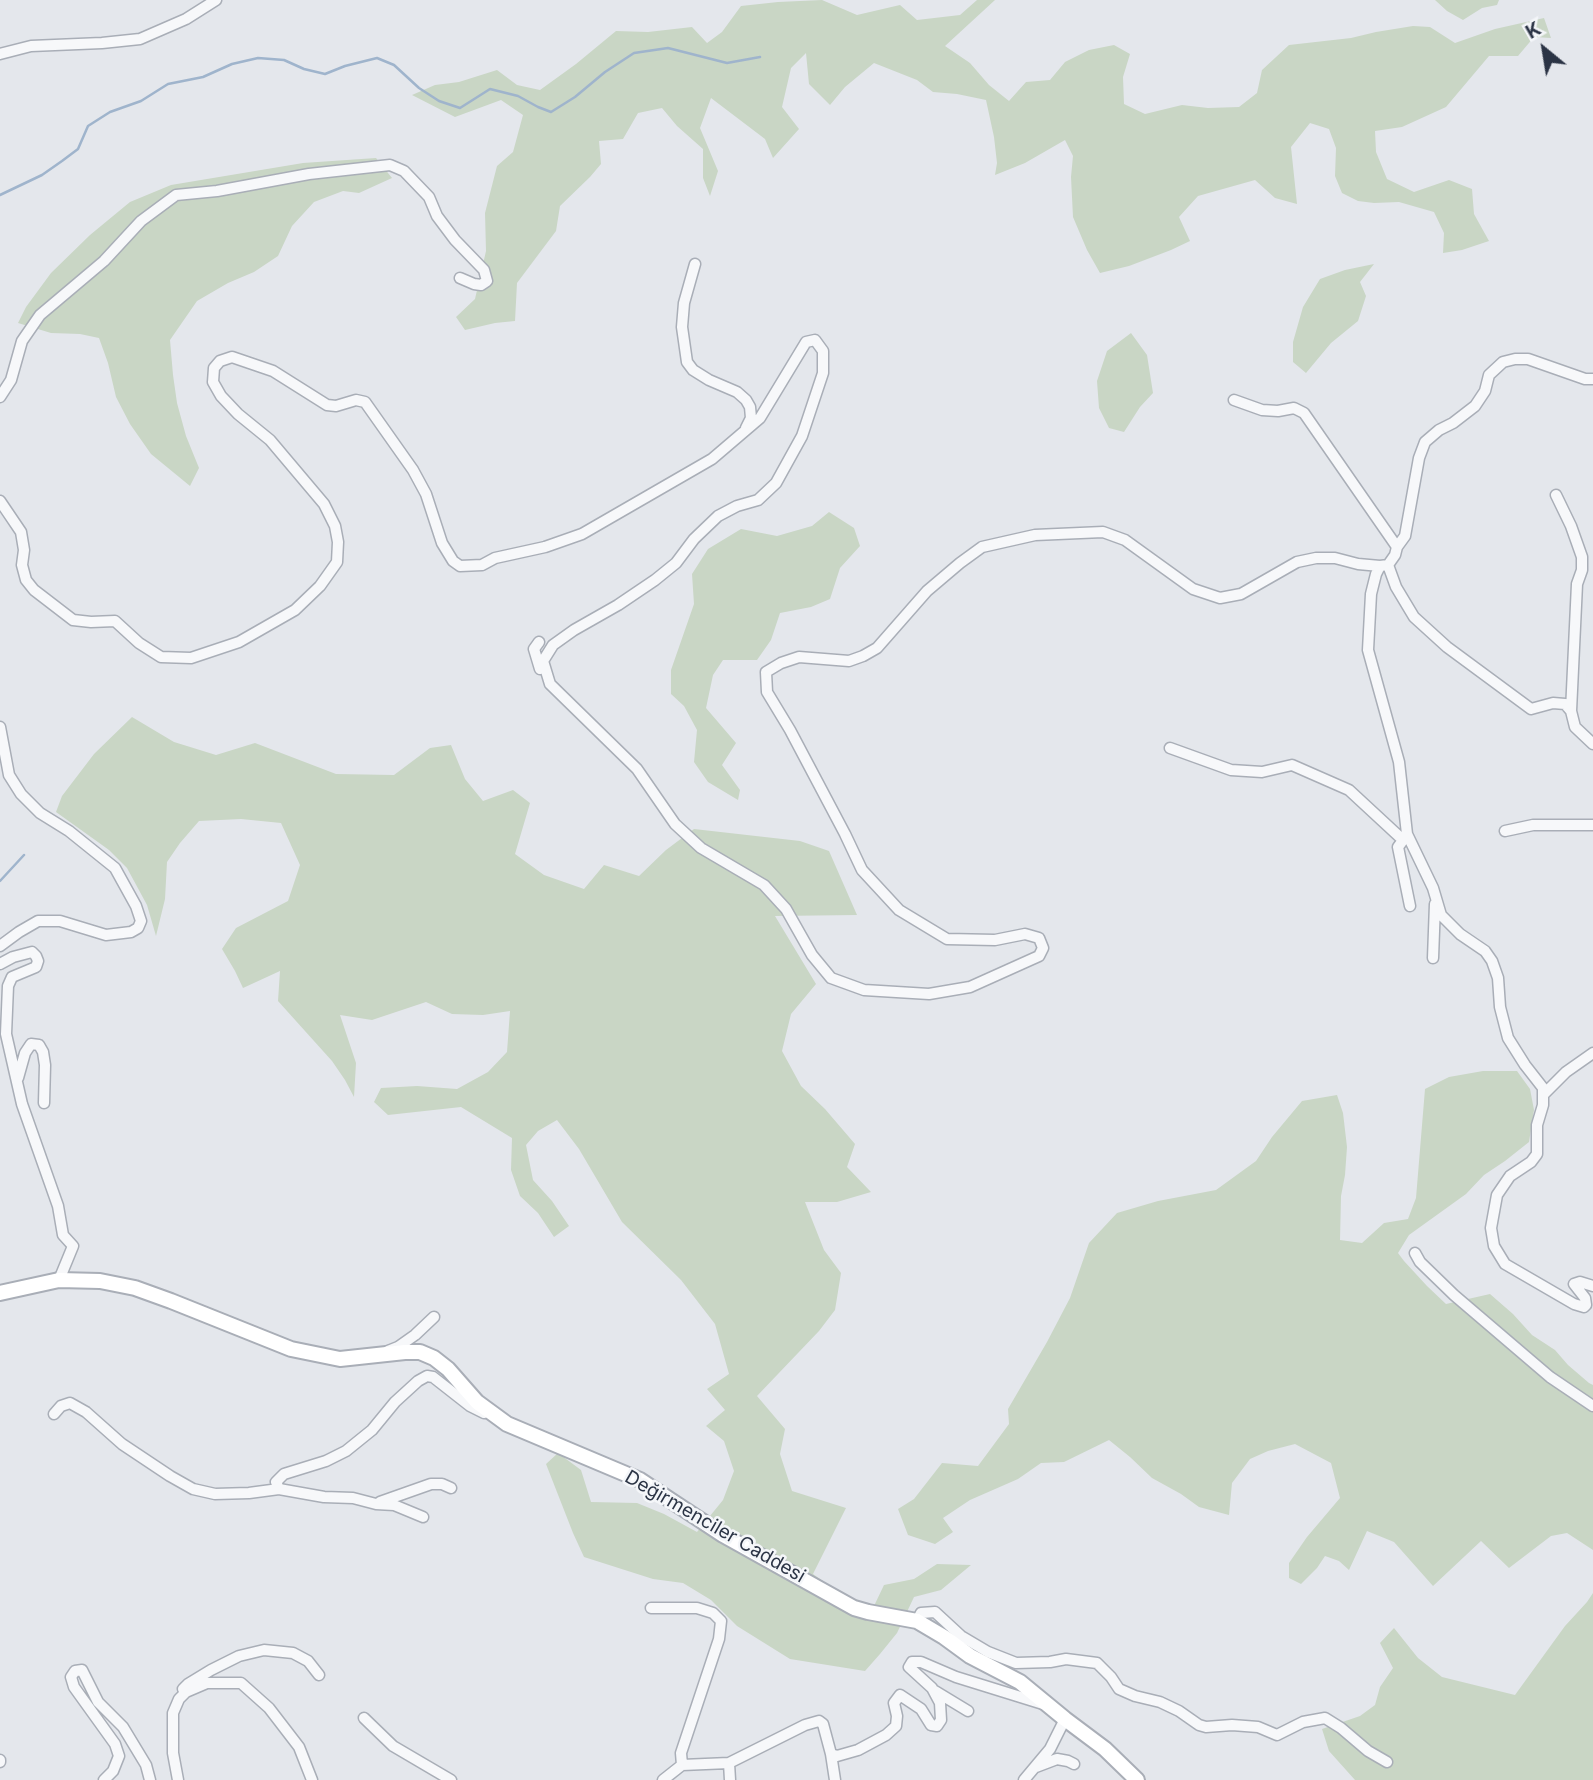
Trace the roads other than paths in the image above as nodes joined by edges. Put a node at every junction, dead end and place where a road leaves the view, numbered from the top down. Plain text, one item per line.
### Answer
1 (210, 2) edge
2 (0, 54) edge
3 (695, 264) dead end
4 (460, 278) dead end
5 (1593, 379) edge
6 (0, 397) edge
7 (1234, 400) dead end
8 (744, 432) junction
9 (1556, 495) dead end
10 (0, 501) edge
11 (1397, 547) junction
12 (1384, 565) junction
13 (539, 642) dead end
14 (550, 684) junction
15 (1571, 711) junction
16 (0, 727) edge
17 (1593, 744) edge
18 (1170, 748) dead end
19 (1593, 825) edge
20 (1505, 831) dead end
21 (1405, 837) junction
22 (1436, 896) junction
23 (1410, 906) dead end
24 (0, 946) edge
25 (1433, 958) dead end
26 (0, 964) edge
27 (1593, 1054) edge
28 (17, 1082) junction
29 (1543, 1095) junction
30 (44, 1103) dead end
31 (1415, 1253) dead end
32 (59, 1280) junction
33 (1593, 1286) edge
34 (0, 1293) edge
35 (434, 1317) dead end
36 (378, 1355) junction
37 (1593, 1406) edge
38 (54, 1414) dead end
39 (507, 1424) junction
40 (451, 1488) dead end
41 (279, 1489) junction
42 (376, 1504) junction
43 (423, 1517) dead end
44 (651, 1608) dead end
45 (918, 1621) junction
46 (319, 1675) dead end
47 (932, 1688) junction
48 (1050, 1707) junction
49 (968, 1711) dead end
50 (173, 1713) junction
51 (364, 1718) dead end
52 (1065, 1719) junction
53 (831, 1754) junction
54 (1387, 1762) dead end
55 (729, 1763) junction
56 (1074, 1764) dead end
57 (682, 1765) junction
58 (1035, 1768) junction
59 (104, 1780) edge
60 (150, 1780) edge
61 (178, 1780) edge
62 (312, 1780) edge
63 (451, 1780) edge
64 (663, 1780) edge
65 (730, 1780) edge
66 (835, 1780) edge
67 (1024, 1780) edge
68 (1137, 1780) edge

1 - 2 street
3 - 8 street
4 - 6 street
5 - 11 street
7 - 11 street
8 - 10 street
8 - 14 street
9 - 15 street
11 - 12 street
12 - 14 street
12 - 15 street
12 - 21 street
13 - 14 street
15 - 17 street
16 - 24 street
18 - 21 street
19 - 20 street
21 - 22 street
21 - 23 street
22 - 25 street
22 - 29 street
26 - 28 street
27 - 29 street
28 - 30 street
28 - 32 street
29 - 33 street
31 - 37 street
32 - 34 main road, Değirmenciler Caddesi
32 - 36 main road, Değirmenciler Caddesi
35 - 36 street
36 - 39 main road, Değirmenciler Caddesi
38 - 41 street
39 - 41 street
39 - 45 main road, Değirmenciler Caddesi
40 - 42 street
41 - 42 street
42 - 43 street
44 - 57 street
45 - 48 main road, Değirmenciler Caddesi
45 - 54 street
46 - 50 street
47 - 48 street
47 - 49 street
47 - 53 street
48 - 52 main road, Değirmenciler Caddesi
50 - 61 street
50 - 62 street
51 - 63 street
52 - 58 street
52 - 68 main road, Değirmenciler Caddesi
53 - 55 street
53 - 66 street
55 - 57 street
55 - 65 street
56 - 58 street
57 - 64 street
58 - 67 street
59 - 60 street

